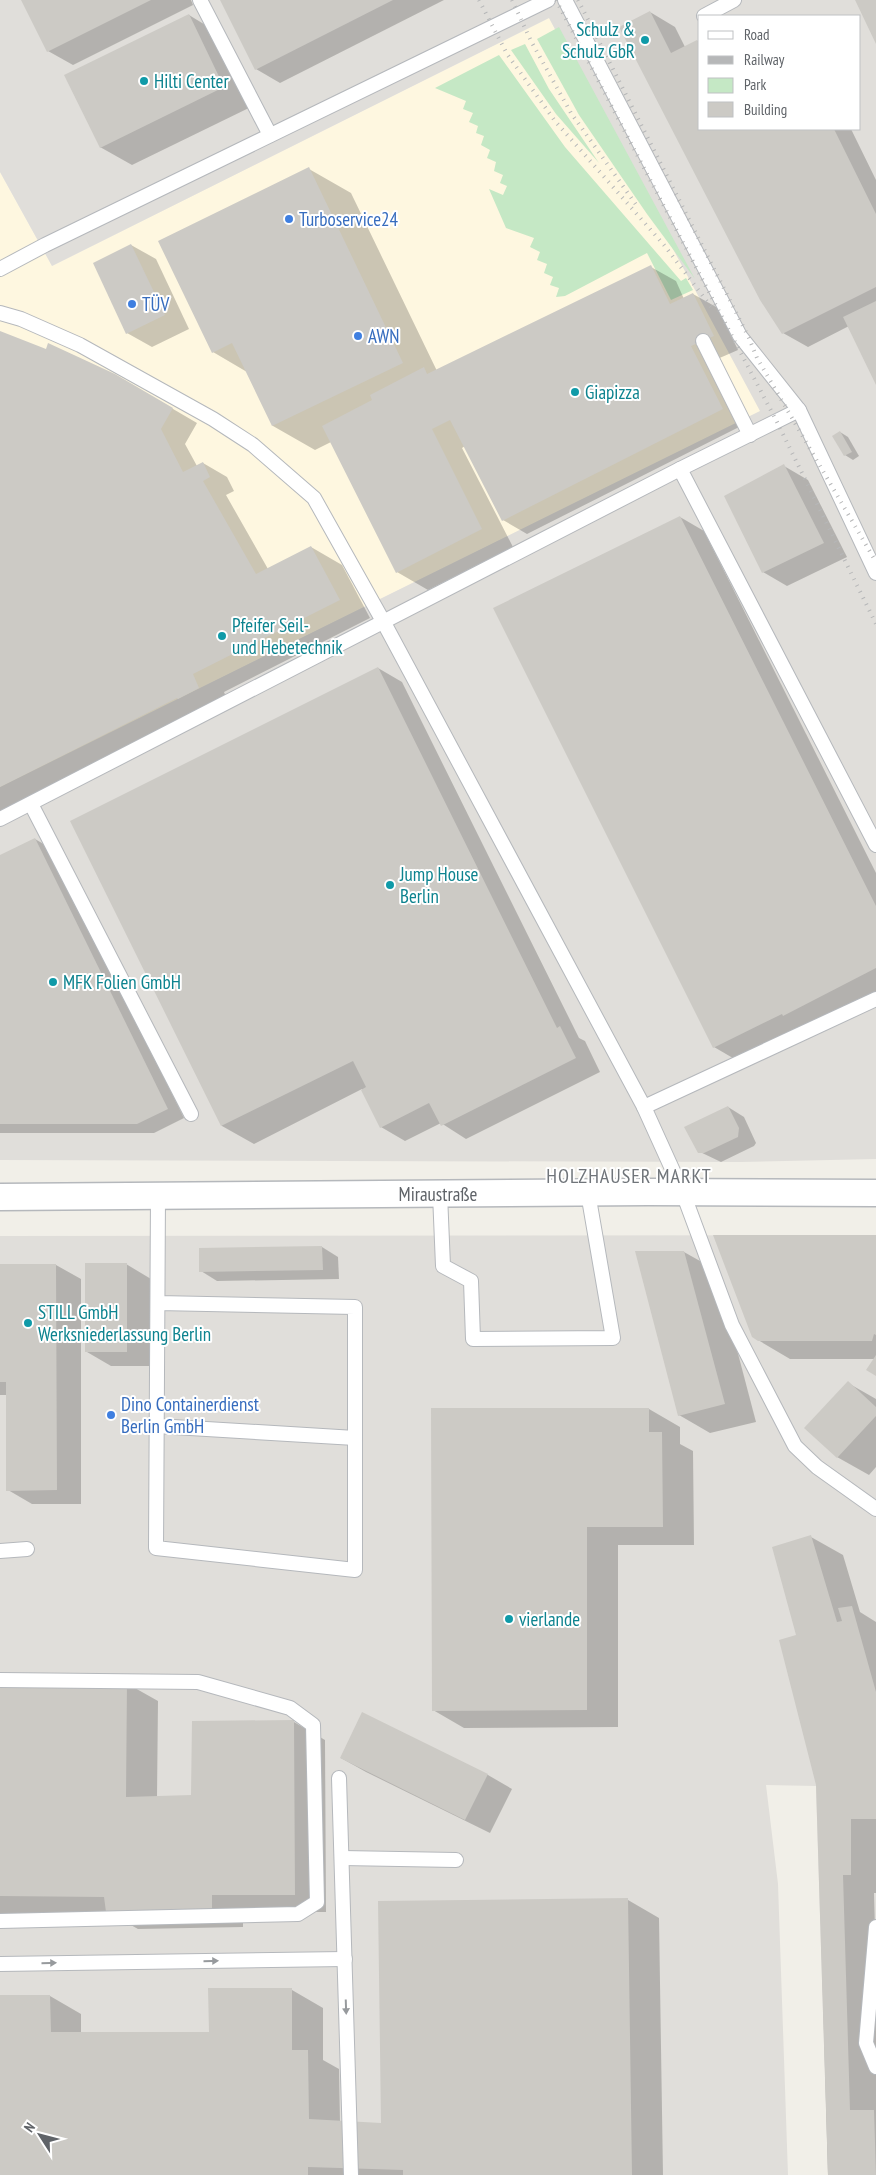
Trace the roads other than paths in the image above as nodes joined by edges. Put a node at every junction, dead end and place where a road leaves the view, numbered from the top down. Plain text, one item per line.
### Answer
1 (200, 0) edge
2 (548, 0) edge
3 (566, 0) edge
4 (734, 0) edge
5 (706, 15) edge
6 (270, 135) junction
7 (0, 269) edge
8 (0, 313) edge
9 (703, 341) dead end
10 (799, 410) junction
11 (750, 435) junction
12 (680, 469) junction
13 (876, 573) edge
14 (383, 621) junction
15 (32, 804) junction
16 (0, 819) edge
17 (876, 845) edge
18 (876, 999) edge
19 (644, 1107) junction
20 (191, 1114) dead end
21 (588, 1193) junction
22 (683, 1193) junction
23 (876, 1193) edge
24 (440, 1194) junction
25 (158, 1196) junction
26 (0, 1197) edge
27 (158, 1303) junction
28 (158, 1426) junction
29 (355, 1438) junction
30 (876, 1509) edge
31 (27, 1549) dead end
32 (0, 1551) edge
33 (0, 1680) edge
34 (339, 1778) dead end
35 (342, 1858) junction
36 (456, 1860) dead end
37 (0, 1921) edge
38 (876, 1927) edge
39 (345, 1959) junction
40 (0, 1964) edge
41 (876, 2067) edge
42 (351, 2175) edge

1 - 6 lane
2 - 6 lane
3 - 10 lane
4 - 5 lane
6 - 7 lane
8 - 14 lane
9 - 11 lane
10 - 11 lane
10 - 13 lane
11 - 12 lane
12 - 14 lane
12 - 17 lane
14 - 15 lane
14 - 19 lane
15 - 16 lane
15 - 20 lane
18 - 19 lane
19 - 22 lane
21 - 22 street, Miraustraße
21 - 24 street, Miraustraße
21 - 24 lane
22 - 23 street, Miraustraße
22 - 30 lane
24 - 25 street, Miraustraße
25 - 26 street, Miraustraße
25 - 27 lane
27 - 28 lane
27 - 29 lane
28 - 29 lane
28 - 29 lane
31 - 32 lane
33 - 37 lane
34 - 35 lane
35 - 36 lane
35 - 39 lane
38 - 41 lane
40 -> 39 lane
39 -> 42 lane

